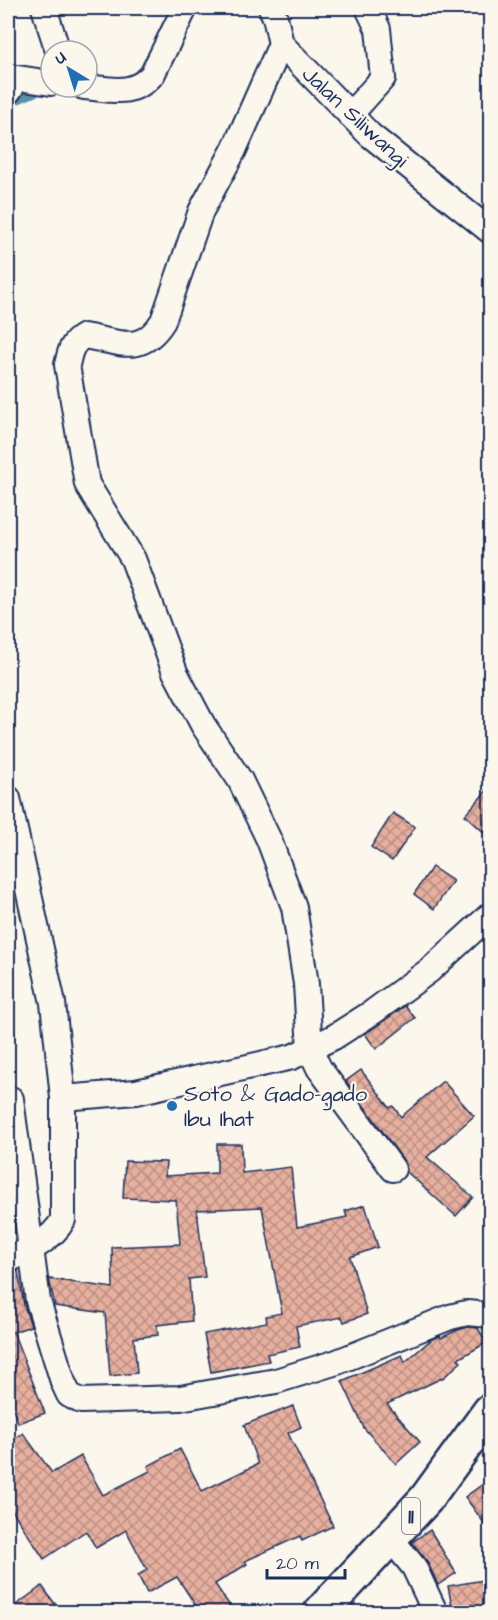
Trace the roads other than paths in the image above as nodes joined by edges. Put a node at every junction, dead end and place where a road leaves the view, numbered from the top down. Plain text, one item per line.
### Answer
1 (44, 8) edge
2 (185, 8) edge
3 (271, 8) edge
4 (368, 8) edge
5 (54, 39) edge
6 (281, 44) junction
7 (39, 84) edge
8 (13, 85) edge
9 (99, 88) edge
10 (350, 115) junction
11 (490, 231) edge
12 (8, 798) edge
13 (490, 915) edge
14 (310, 1049) junction
15 (63, 1098) junction
16 (11, 1099) dead end
17 (393, 1169) dead end
18 (30, 1249) junction
19 (8, 1260) edge
20 (490, 1315) edge
21 (490, 1411) edge
22 (391, 1539) junction
23 (321, 1612) edge
24 (435, 1612) edge

1 - 5 street
2 - 9 street
3 - 6 street
4 - 10 street
6 - 10 street, Jalan Siliwangi
6 - 14 street
7 - 8 street
10 - 11 street, Jalan Siliwangi
12 - 15 street
13 - 14 street
14 - 15 street
14 - 17 street
15 - 18 street
16 - 18 street
18 - 19 street
18 - 20 street
21 - 22 highway, 11
22 - 23 highway, 11
22 - 24 street

